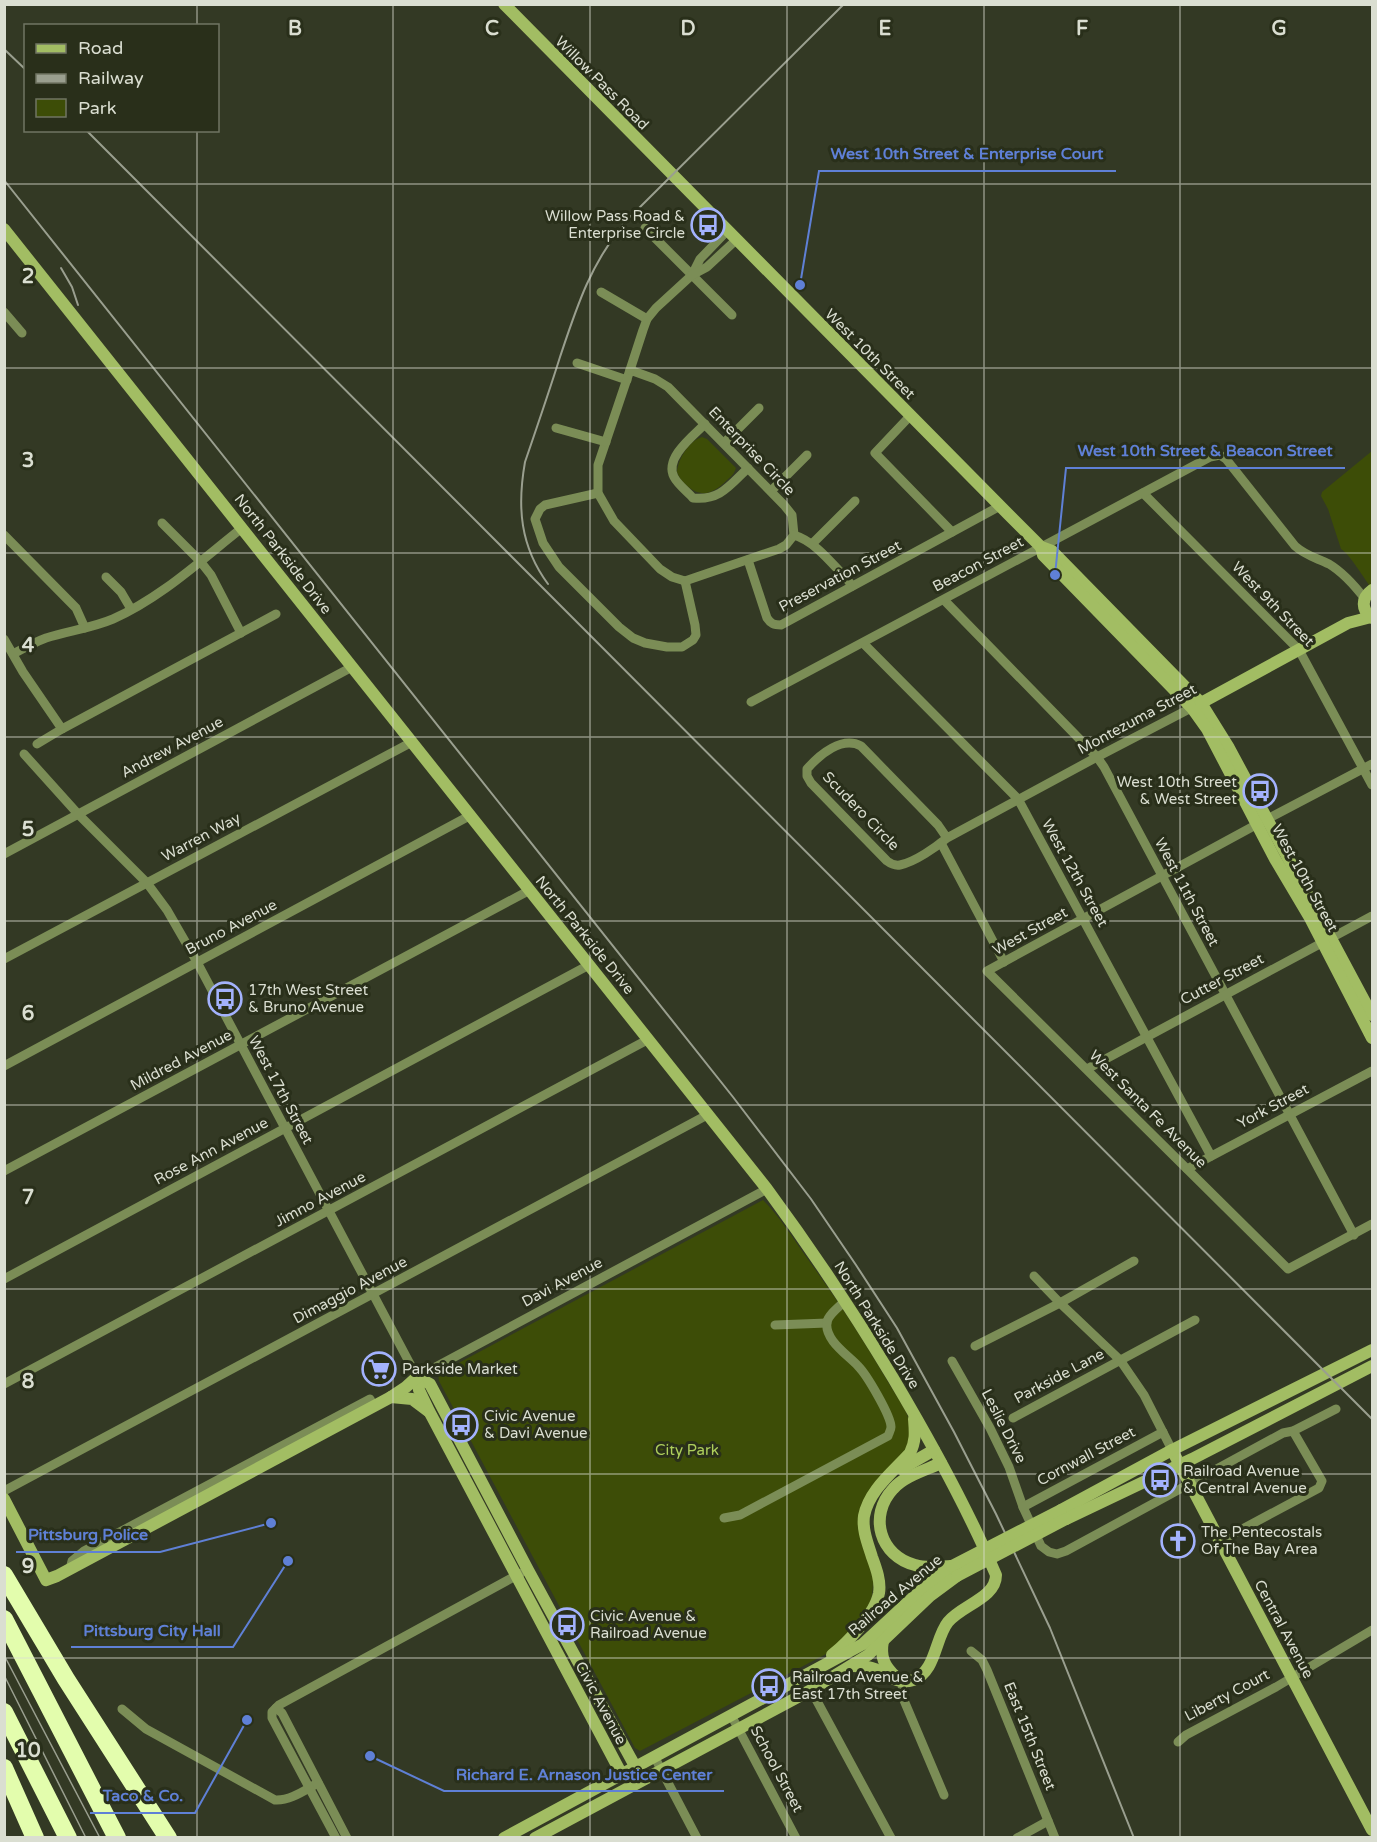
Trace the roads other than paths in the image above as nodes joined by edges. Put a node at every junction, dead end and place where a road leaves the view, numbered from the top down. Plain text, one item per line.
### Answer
1 (504, 4) edge
2 (678, 182) joint
3 (645, 228) dead end
4 (4, 229) edge
5 (732, 236) junction
6 (692, 275) junction
7 (601, 292) dead end
8 (4, 312) edge
9 (732, 315) dead end
10 (647, 319) junction
11 (22, 333) dead end
12 (577, 363) dead end
13 (630, 370) junction
14 (627, 380) junction
15 (759, 408) dead end
16 (910, 416) junction
17 (705, 424) junction
18 (556, 428) dead end
19 (606, 442) junction
20 (724, 443) junction
21 (807, 455) dead end
22 (748, 468) junction
23 (771, 491) junction
24 (598, 493) junction
25 (1143, 493) junction
26 (855, 501) dead end
27 (1000, 506) junction
28 (162, 523) dead end
29 (242, 528) junction
30 (952, 532) junction
31 (794, 535) junction
32 (4, 536) edge
33 (812, 544) junction
34 (1041, 547) junction
35 (748, 560) junction
36 (200, 561) junction
37 (106, 578) dead end
38 (685, 581) junction
39 (852, 586) junction
40 (1368, 595) edge
41 (944, 600) junction
42 (131, 609) junction
43 (276, 614) dead end
44 (1372, 618) edge
45 (1348, 623) junction
46 (85, 628) junction
47 (241, 633) junction
48 (4, 639) edge
49 (863, 644) junction
50 (1299, 650) junction
51 (13, 654) junction
52 (352, 667) junction
53 (751, 702) dead end
54 (1196, 705) junction
55 (62, 729) junction
56 (411, 742) junction
57 (37, 744) dead end
58 (24, 754) dead end
59 (1097, 757) junction
60 (1368, 766) edge
61 (1372, 785) edge
62 (1018, 799) junction
63 (78, 814) junction
64 (471, 815) junction
65 (1263, 821) junction
66 (944, 841) junction
67 (4, 854) edge
68 (1162, 876) junction
69 (147, 883) junction
70 (530, 890) junction
71 (1372, 916) edge
72 (1083, 919) junction
73 (1327, 940) junction
74 (4, 959) edge
75 (197, 962) junction
76 (1004, 962) junction
77 (590, 965) junction
78 (987, 971) joint
79 (1226, 995) junction
80 (1372, 1015) edge
81 (1146, 1037) junction
82 (1372, 1038) edge
83 (649, 1039) junction
84 (240, 1045) junction
85 (4, 1066) edge
86 (1087, 1069) junction
87 (1372, 1071) edge
88 (709, 1114) junction
89 (1291, 1114) junction
90 (284, 1128) junction
91 (1211, 1155) junction
92 (1187, 1169) junction
93 (4, 1171) edge
94 (767, 1189) junction
95 (328, 1211) junction
96 (1372, 1224) edge
97 (1354, 1235) junction
98 (1134, 1261) dead end
99 (1034, 1276) dead end
100 (4, 1279) edge
101 (373, 1294) junction
102 (845, 1301) junction
103 (1060, 1303) junction
104 (1195, 1320) dead end
105 (827, 1323) junction
106 (775, 1325) dead end
107 (975, 1347) dead end
108 (1372, 1350) edge
109 (1120, 1360) junction
110 (952, 1361) dead end
111 (1372, 1366) edge
112 (417, 1377) junction
113 (4, 1384) edge
114 (391, 1397) junction
115 (1336, 1409) dead end
116 (429, 1412) junction
117 (913, 1412) junction
118 (1013, 1418) dead end
119 (1293, 1431) junction
120 (1163, 1432) junction
121 (934, 1450) junction
122 (1172, 1450) junction
123 (941, 1463) junction
124 (1179, 1464) junction
125 (891, 1475) junction
126 (1190, 1485) junction
127 (4, 1491) edge
128 (4, 1499) edge
129 (1023, 1507) junction
130 (1063, 1514) junction
131 (724, 1518) dead end
132 (1220, 1541) junction
133 (528, 1570) junction
134 (954, 1571) junction
135 (4, 1575) edge
136 (516, 1576) junction
137 (4, 1619) edge
138 (1372, 1630) edge
139 (883, 1641) junction
140 (971, 1651) dead end
141 (852, 1666) junction
142 (810, 1673) junction
143 (1293, 1677) junction
144 (902, 1681) junction
145 (811, 1690) junction
146 (276, 1708) junction
147 (122, 1710) dead end
148 (4, 1712) edge
149 (731, 1715) junction
150 (739, 1729) junction
151 (1178, 1742) dead end
152 (654, 1756) junction
153 (635, 1766) junction
154 (4, 1768) edge
155 (661, 1770) junction
156 (621, 1773) junction
157 (318, 1783) junction
158 (636, 1783) junction
159 (308, 1788) junction
160 (944, 1795) dead end
161 (1048, 1821) junction
162 (1372, 1830) edge
163 (35, 1838) edge
164 (69, 1838) edge
165 (117, 1838) edge
166 (168, 1838) edge
167 (336, 1838) edge
168 (347, 1838) edge
169 (504, 1838) edge
170 (535, 1838) edge
171 (697, 1838) edge
172 (796, 1838) edge
173 (891, 1838) edge
174 (1017, 1838) edge
175 (1055, 1838) edge

1 - 2 street, Willow Pass Road
2 - 5 street, West 10th Street
3 - 6 street
4 - 29 street, North Parkside Drive
5 - 6 street
5 - 16 street, West 10th Street
6 - 9 street
6 - 10 street
7 - 10 street
8 - 11 street
10 - 13 street
12 - 14 street
13 - 14 street
13 - 17 street, Enterprise Circle
14 - 19 street
15 - 20 street
16 - 27 street, West 10th Street
16 - 30 street
17 - 20 street, Enterprise Circle
17 - 22 street
18 - 19 street
19 - 24 street
20 - 22 street, Enterprise Circle
21 - 23 street
22 - 23 street, Enterprise Circle
23 - 31 street, Enterprise Circle
24 - 38 street
24 - 38 street
25 - 34 street, Beacon Street
25 - 40 street, Beacon Street
25 - 50 street, West 9th Street
26 - 33 street
27 - 30 street, Preservation Street
27 - 34 street, West 10th Street
28 - 36 street
29 - 36 street
29 - 52 street, North Parkside Drive
30 - 39 street, Preservation Street
31 - 33 street
31 - 35 street
32 - 46 street
33 - 39 street
34 - 41 street, Beacon Street
34 - 54 street, West 10th Street
35 - 38 street
35 - 39 street, Preservation Street
36 - 42 street
36 - 47 street
37 - 42 street
40 - 44 street
40 - 45 street, Montezuma Street
41 - 49 street, Beacon Street
41 - 59 street, West 11th Street
42 - 46 street
43 - 47 street
44 - 45 street, Montezuma Street
45 - 50 street, Montezuma Street
46 - 51 street
47 - 55 street
48 - 51 street
49 - 53 street, Beacon Street
49 - 62 street, West 12th Street
50 - 54 street, Montezuma Street
50 - 60 street, West 9th Street
51 - 55 street
52 - 56 street, North Parkside Drive
52 - 63 street, Andrew Avenue
54 - 59 street, Montezuma Street
54 - 65 street, West 10th Street
55 - 57 street
56 - 64 street, North Parkside Drive
56 - 69 street, Warren Way
58 - 63 street, West 17th Street
59 - 62 street, Montezuma Street
59 - 68 street, West 11th Street
60 - 61 street, West 9th Street
60 - 65 street, West Street
62 - 66 street, Montezuma Street
62 - 72 street, West 12th Street
63 - 67 street, Andrew Avenue
63 - 69 street, West 17th Street
64 - 70 street, North Parkside Drive
64 - 75 street, Bruno Avenue
65 - 68 street, West Street
65 - 73 street, West 10th Street
66 - 66 street, Scudero Circle
66 - 76 street
68 - 72 street, West Street
68 - 79 street, West 11th Street
69 - 74 street, Warren Way
69 - 75 street, West 17th Street
70 - 77 street, North Parkside Drive
70 - 84 street, Mildred Avenue
71 - 73 street, Cutter Street
72 - 76 street, West Street
72 - 81 street, West 12th Street
73 - 79 street, Cutter Street
73 - 80 street, West 10th Street
73 - 82 street, West 10th Street
75 - 84 street, West 17th Street
75 - 85 street, Bruno Avenue
76 - 78 street, West Street
77 - 83 street, North Parkside Drive
77 - 90 street, Rose Ann Avenue
78 - 86 street, West Santa Fe Avenue
79 - 81 street, Cutter Street
79 - 89 street, West 11th Street
81 - 86 street, Cutter Street
81 - 91 street, West 12th Street
83 - 88 street, North Parkside Drive
83 - 95 street, Jimno Avenue
84 - 90 street, West 17th Street
84 - 93 street, Mildred Avenue
86 - 92 street, West Santa Fe Avenue
87 - 89 street, York Street
88 - 94 street, North Parkside Drive
88 - 101 street, Dimaggio Avenue
89 - 91 street, York Street
89 - 97 street, West 11th Street
90 - 95 street, West 17th Street
90 - 100 street, Rose Ann Avenue
91 - 92 street, York Street
92 - 97 street, West Santa Fe Avenue
94 - 102 street, North Parkside Drive
94 - 112 street, Davi Avenue
95 - 101 street, West 17th Street
95 - 113 street, Jimno Avenue
96 - 97 street
98 - 103 street
99 - 103 street, Central Avenue
101 - 112 street, West 17th Street
101 - 127 street, Dimaggio Avenue
102 - 105 street
102 - 117 street, North Parkside Drive
103 - 107 street
103 - 109 street, Central Avenue
104 - 109 street, Parkside Lane
105 - 106 street
105 - 131 street
108 - 122 street, Railroad Avenue
109 - 118 street, Parkside Lane
109 - 120 street, Central Avenue
110 - 129 street, Leslie Drive
111 - 124 street, Railroad Avenue
112 - 114 street, Davi Avenue
112 - 116 street, Civic Avenue
112 - 133 street, Civic Avenue
114 - 116 street
114 - 128 street, Davi Avenue
115 - 119 street
116 - 136 street, Civic Avenue
117 - 121 street, North Parkside Drive
117 - 125 street
119 - 126 street
119 - 132 street
120 - 122 street, Central Avenue
120 - 129 street, Cornwall Street
121 - 123 street, North Parkside Drive
121 - 125 street
122 - 124 street, Central Avenue
122 - 130 street, Railroad Avenue
123 - 134 street
123 - 144 street, North Parkside Drive
124 - 126 street, Central Avenue
124 - 130 street, Railroad Avenue
125 - 142 street
126 - 129 street, Leslie Drive
126 - 132 street, Central Avenue
130 - 134 street, Railroad Avenue, bridge
132 - 143 street, Central Avenue
133 - 136 street
133 - 153 street, Civic Avenue
134 - 139 street, Railroad Avenue
134 - 142 street, Railroad Avenue
135 - 166 highway
136 - 146 street
136 - 156 street, Civic Avenue
137 - 165 highway
138 - 143 street, Liberty Court
139 - 141 street, Railroad Avenue
139 - 144 street
140 - 161 street, East 15th Street
141 - 144 street
141 - 145 street, Railroad Avenue
142 - 149 street, Railroad Avenue
143 - 151 street, Liberty Court
143 - 162 street, Central Avenue
144 - 160 street
145 - 150 street, Railroad Avenue
145 - 173 street
146 - 157 street
146 - 159 street
147 - 159 street
148 - 164 highway
149 - 150 street, School Street
149 - 152 street, Railroad Avenue
150 - 155 street, Railroad Avenue
150 - 172 street, School Street
152 - 153 street, Railroad Avenue
152 - 155 street
153 - 156 street, Railroad Avenue
153 - 158 street, Civic Avenue
154 - 163 highway
155 - 158 street, Railroad Avenue
155 - 171 street
156 - 158 street, Civic Avenue
156 - 169 street, Railroad Avenue
157 - 159 street
157 - 168 street
158 - 170 street, Railroad Avenue
159 - 167 street
161 - 174 street
161 - 175 street, East 15th Street

